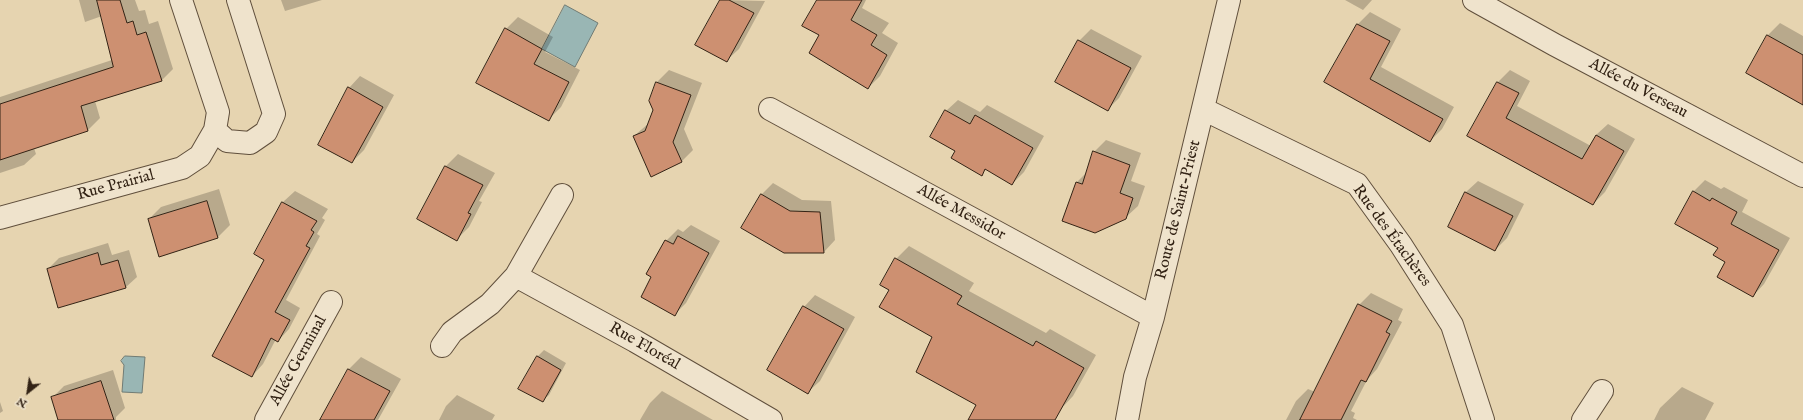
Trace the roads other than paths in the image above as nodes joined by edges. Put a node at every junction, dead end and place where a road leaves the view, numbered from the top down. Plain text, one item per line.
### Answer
1 (181, 0) edge
2 (238, 0) edge
3 (1229, 0) edge
4 (1474, 0) edge
5 (770, 109) dead end
6 (1203, 109) junction
7 (215, 130) junction
8 (1803, 176) edge
9 (562, 195) dead end
10 (0, 218) edge
11 (516, 276) junction
12 (331, 302) dead end
13 (1153, 317) junction
14 (442, 346) dead end
15 (1602, 391) dead end
16 (266, 420) edge
17 (770, 420) edge
18 (1127, 420) edge
19 (1483, 420) edge
20 (1583, 420) edge

1 - 7 street, Rue Prairial
2 - 7 street
3 - 6 street, Route de Saint-Priest
4 - 8 street, Allée du Verseau
5 - 13 street, Allée Messidor
6 - 13 street, Route de Saint-Priest
6 - 19 street, Rue des Étachères
7 - 10 street, Rue Prairial
9 - 11 street
11 - 14 street
11 - 17 street, Rue Floréal
12 - 16 street, Allée Germinal
13 - 18 street, Route de Saint-Priest
15 - 20 street

